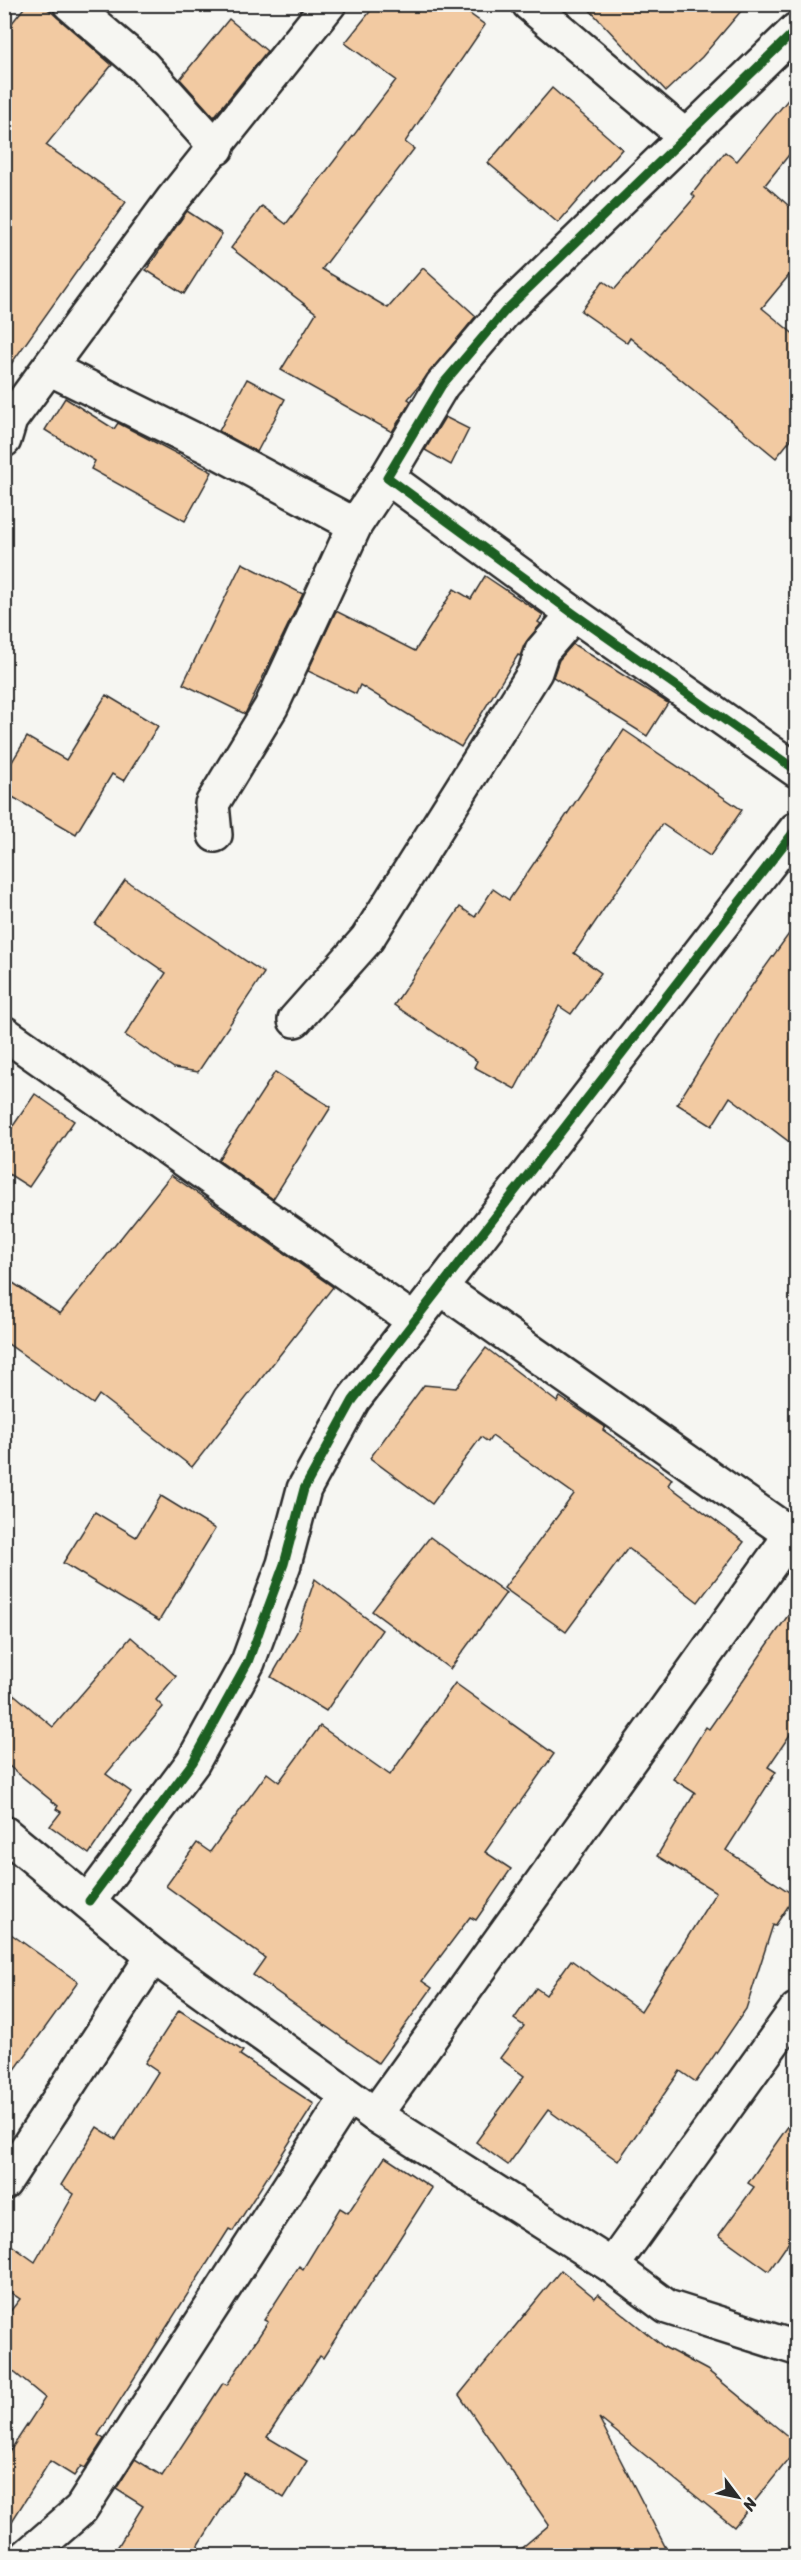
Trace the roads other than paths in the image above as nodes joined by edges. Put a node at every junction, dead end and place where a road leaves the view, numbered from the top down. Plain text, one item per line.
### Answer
1 (70, 4) edge
2 (329, 4) edge
3 (529, 4) edge
4 (796, 30) edge
5 (686, 137) junction
6 (217, 148) junction
7 (49, 368) junction
8 (4, 440) edge
9 (387, 477) junction
10 (355, 525) junction
11 (574, 614) junction
12 (796, 770) edge
13 (796, 829) edge
14 (215, 835) dead end
15 (295, 1020) dead end
16 (4, 1033) edge
17 (439, 1287) junction
18 (413, 1320) junction
19 (795, 1533) edge
20 (4, 1833) edge
21 (89, 1901) junction
22 (153, 1956) junction
23 (796, 2010) edge
24 (348, 2096) junction
25 (375, 2115) junction
26 (4, 2183) edge
27 (612, 2266) junction
28 (796, 2348) edge
29 (27, 2556) edge

1 - 6 street
2 - 6 street
3 - 5 street
4 - 5 street
5 - 9 street
6 - 7 street
7 - 8 street
7 - 10 street
9 - 10 street
9 - 11 street
10 - 14 street
11 - 12 street
11 - 15 street
13 - 17 street
16 - 18 street
17 - 18 street
17 - 19 street
18 - 21 street
19 - 25 street
20 - 21 street
21 - 22 street
22 - 24 street
22 - 26 street
23 - 27 street
24 - 25 street
24 - 29 street
25 - 27 street
27 - 28 street

